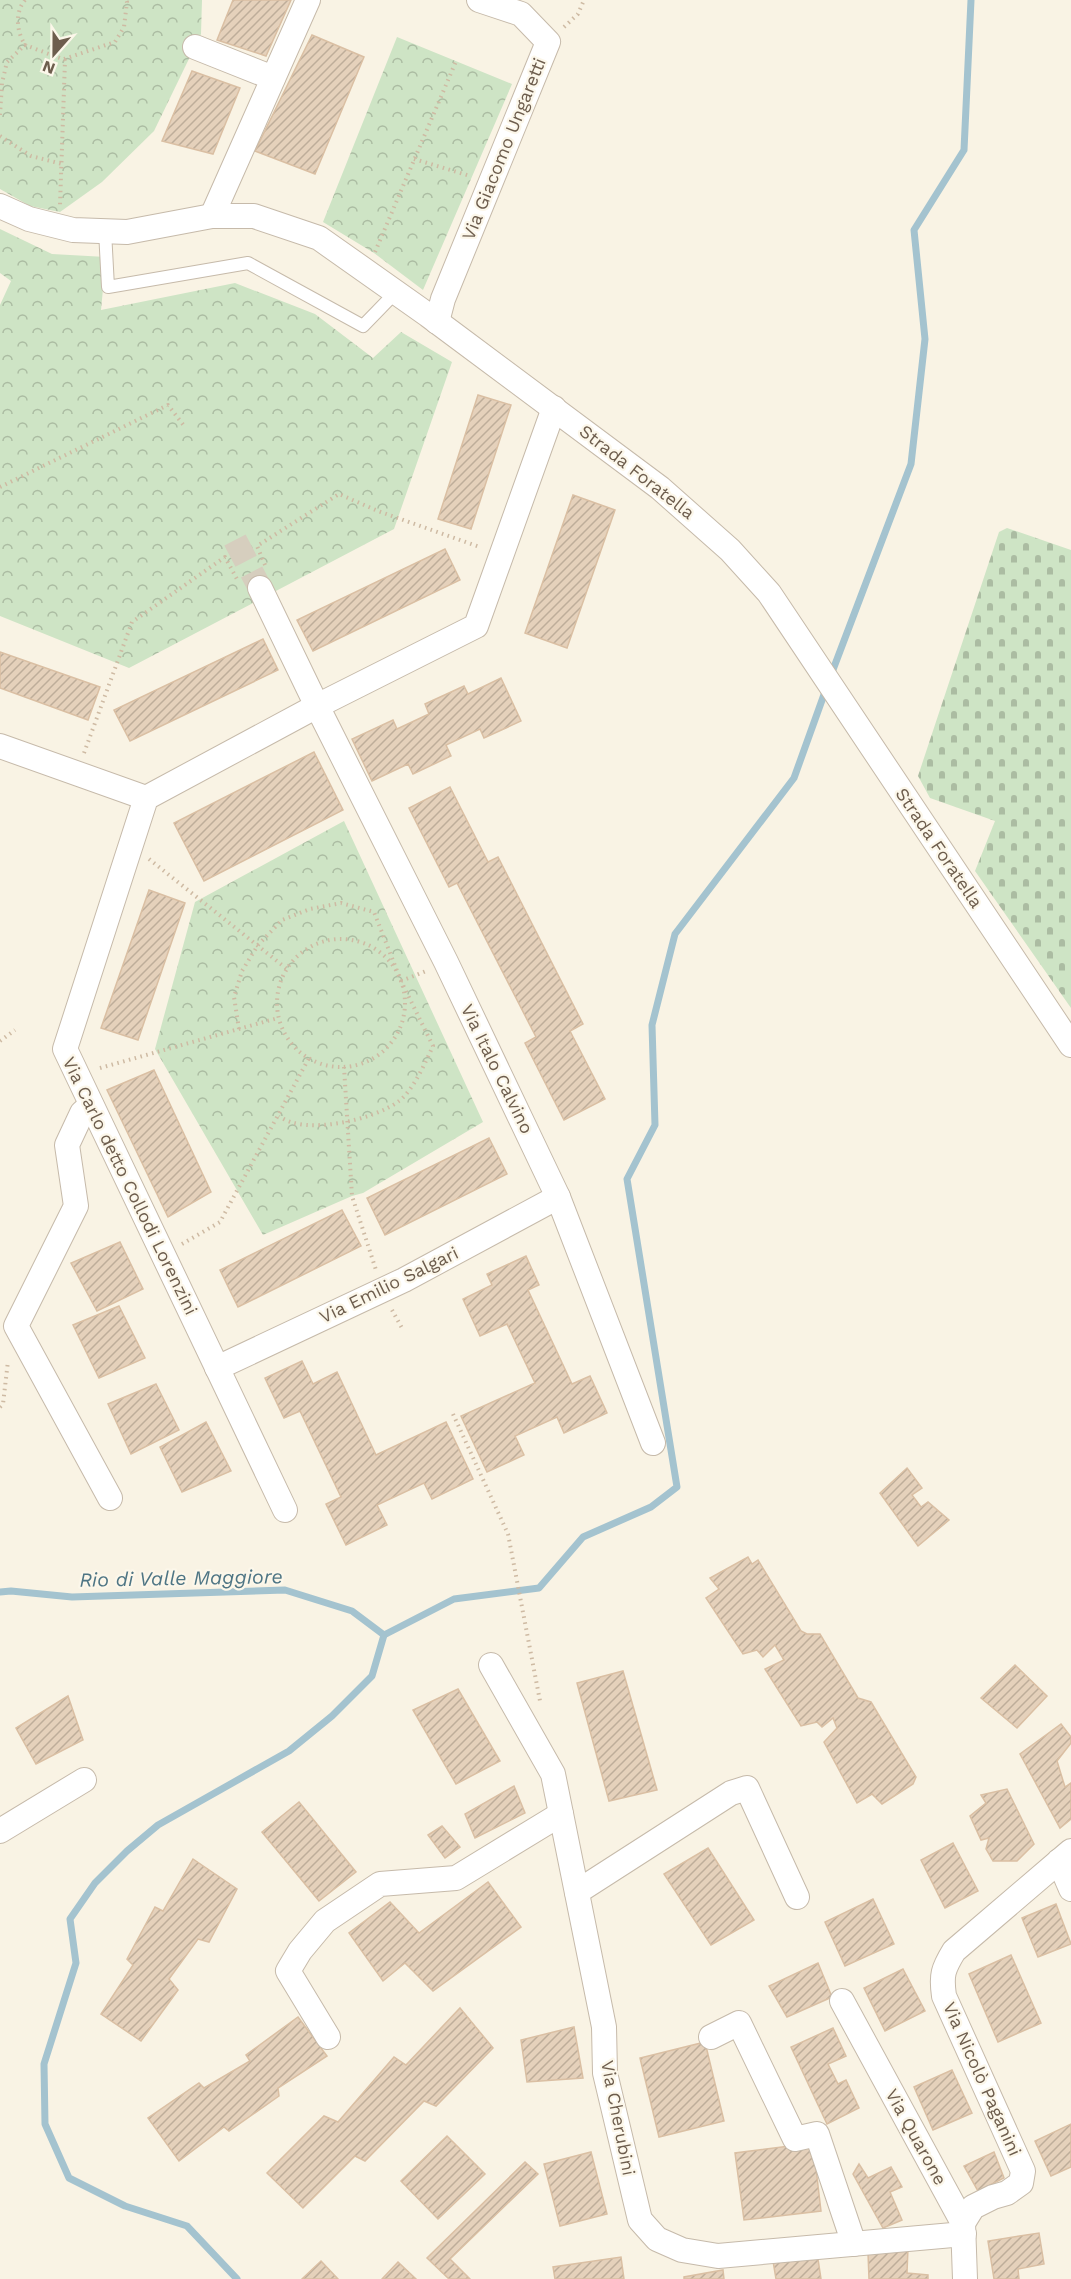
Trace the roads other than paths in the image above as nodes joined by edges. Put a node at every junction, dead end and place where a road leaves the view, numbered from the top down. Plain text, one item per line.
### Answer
1 (308, 0) edge
2 (479, 0) edge
3 (195, 47) dead end
4 (273, 78) junction
5 (0, 206) edge
6 (212, 216) junction
7 (105, 231) junction
8 (396, 292) junction
9 (440, 311) junction
10 (554, 408) junction
11 (260, 588) tunnel mouth
12 (317, 706) junction
13 (0, 746) edge
14 (146, 798) junction
15 (1071, 1045) edge
16 (91, 1105) junction
17 (558, 1197) junction
18 (217, 1368) junction
19 (653, 1443) dead end
20 (110, 1498) dead end
21 (285, 1510) dead end
22 (491, 1665) dead end
23 (84, 1780) dead end
24 (561, 1814) junction
25 (0, 1831) edge
26 (1065, 1856) edge
27 (1071, 1889) edge
28 (577, 1892) junction
29 (797, 1897) dead end
30 (842, 2001) dead end
31 (328, 2037) dead end
32 (711, 2037) dead end
33 (964, 2229) junction
34 (854, 2244) junction
35 (965, 2279) edge

1 - 4 street
2 - 9 street, Via Giacomo Ungaretti
3 - 4 street
4 - 6 street
5 - 7 street, Strada Foratella
6 - 7 street, Strada Foratella
6 - 8 street, Strada Foratella
7 - 8 lane
8 - 9 street, Strada Foratella
9 - 10 street, Strada Foratella
10 - 12 street
10 - 15 street, Strada Foratella
11 - 12 street, Via Italo Calvino
12 - 14 street
12 - 17 street, Via Italo Calvino
13 - 14 street
14 - 16 street, Via Carlo detto Collodi Lorenzini
16 - 18 street, Via Carlo detto Collodi Lorenzini
16 - 20 street
17 - 18 street, Via Emilio Salgari
17 - 19 street, Via Italo Calvino
18 - 21 street, Via Carlo detto Collodi Lorenzini
22 - 24 street, Via Cherubini
23 - 25 street
24 - 28 street, Via Cherubini
24 - 31 street
26 - 27 street
26 - 33 street, Via Nicolò Paganini
28 - 29 street
28 - 34 street, Via Cherubini
30 - 33 street, Via Quarone
32 - 34 street
33 - 34 street, Via Cherubini
33 - 35 street, Via Quarone

